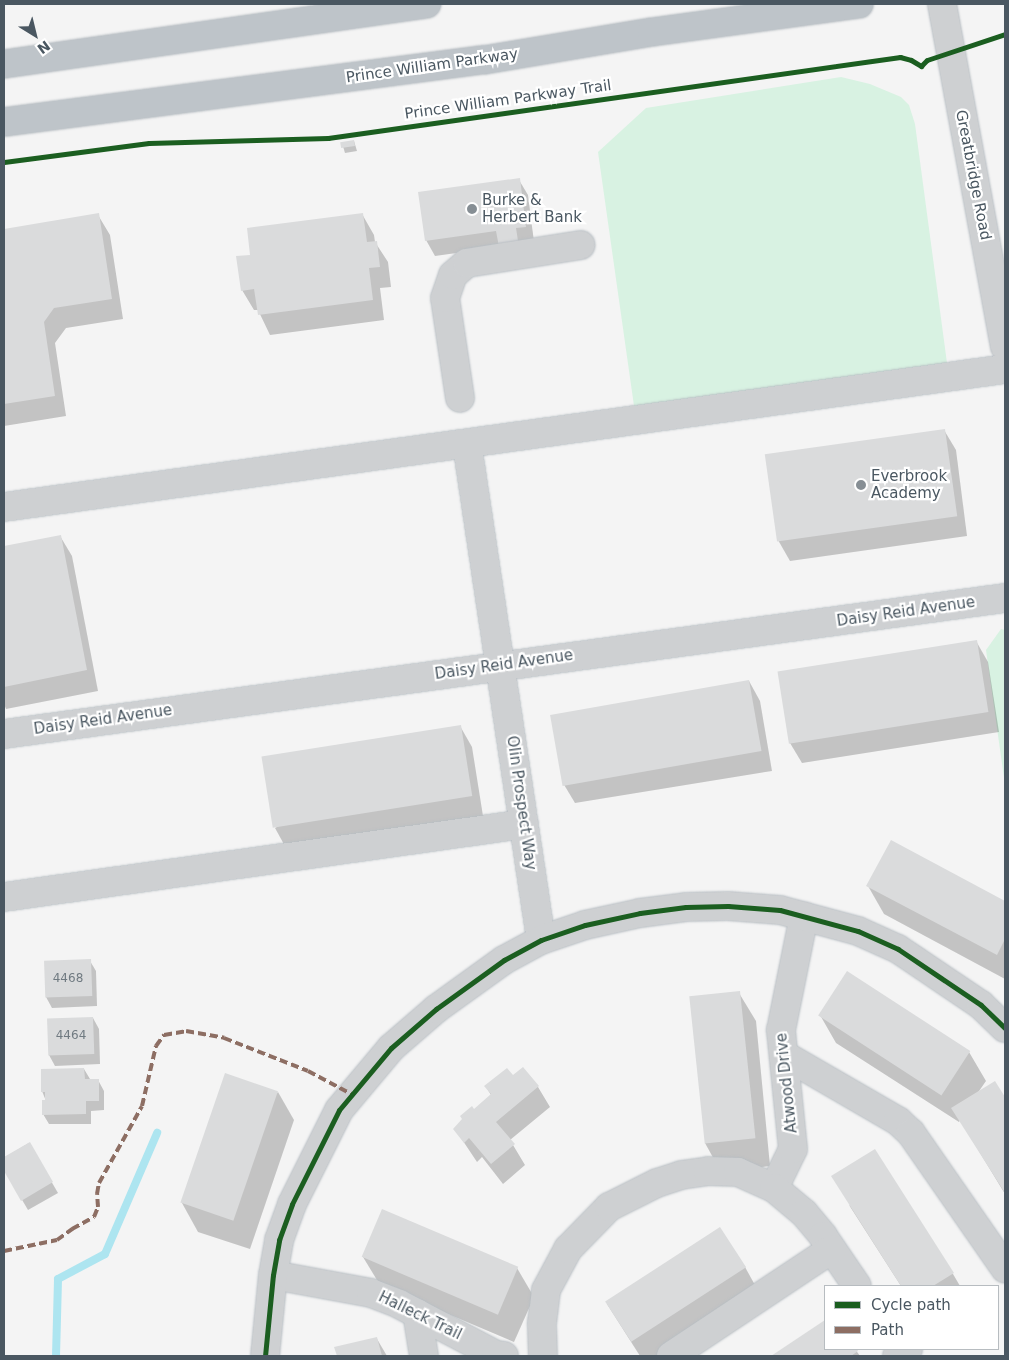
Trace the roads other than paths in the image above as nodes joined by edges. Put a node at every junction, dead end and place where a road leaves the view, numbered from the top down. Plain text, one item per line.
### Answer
1 (428, 4) edge
2 (859, 4) edge
3 (942, 4) edge
4 (366, 8) edge
5 (4, 64) edge
6 (4, 122) edge
7 (581, 245) dead end
8 (1005, 346) edge
9 (1005, 369) edge
10 (460, 398) dead end
11 (467, 444) junction
12 (4, 507) edge
13 (1005, 598) edge
14 (501, 666) junction
15 (4, 734) edge
16 (524, 824) junction
17 (4, 897) edge
18 (804, 916) junction
19 (541, 940) junction
20 (1005, 1028) edge
21 (784, 1055) junction
22 (774, 1188) junction
23 (832, 1249) junction
24 (1005, 1268) edge
25 (273, 1275) junction
26 (856, 1285) edge
27 (417, 1313) junction
28 (537, 1355) edge
29 (265, 1356) edge
30 (424, 1356) edge
31 (498, 1356) edge
32 (671, 1356) edge

1 - 4 highway
2 - 6 highway, Prince William Parkway
3 - 8 street, Greatbridge Road
4 - 5 highway
7 - 10 street
9 - 11 street
11 - 12 street
11 - 14 street, Olin Prospect Way
13 - 14 street, Daisy Reid Avenue
14 - 15 street, Daisy Reid Avenue
14 - 16 street, Olin Prospect Way
16 - 17 street
16 - 19 street, Olin Prospect Way
18 - 19 street
18 - 20 street
18 - 21 street, Atwood Drive
19 - 25 street
21 - 22 street, Atwood Drive
21 - 24 street
22 - 23 street
22 - 28 street
23 - 26 street
23 - 32 street
25 - 27 street, Halleck Trail
25 - 29 street
27 - 30 street
27 - 31 street, Halleck Trail

